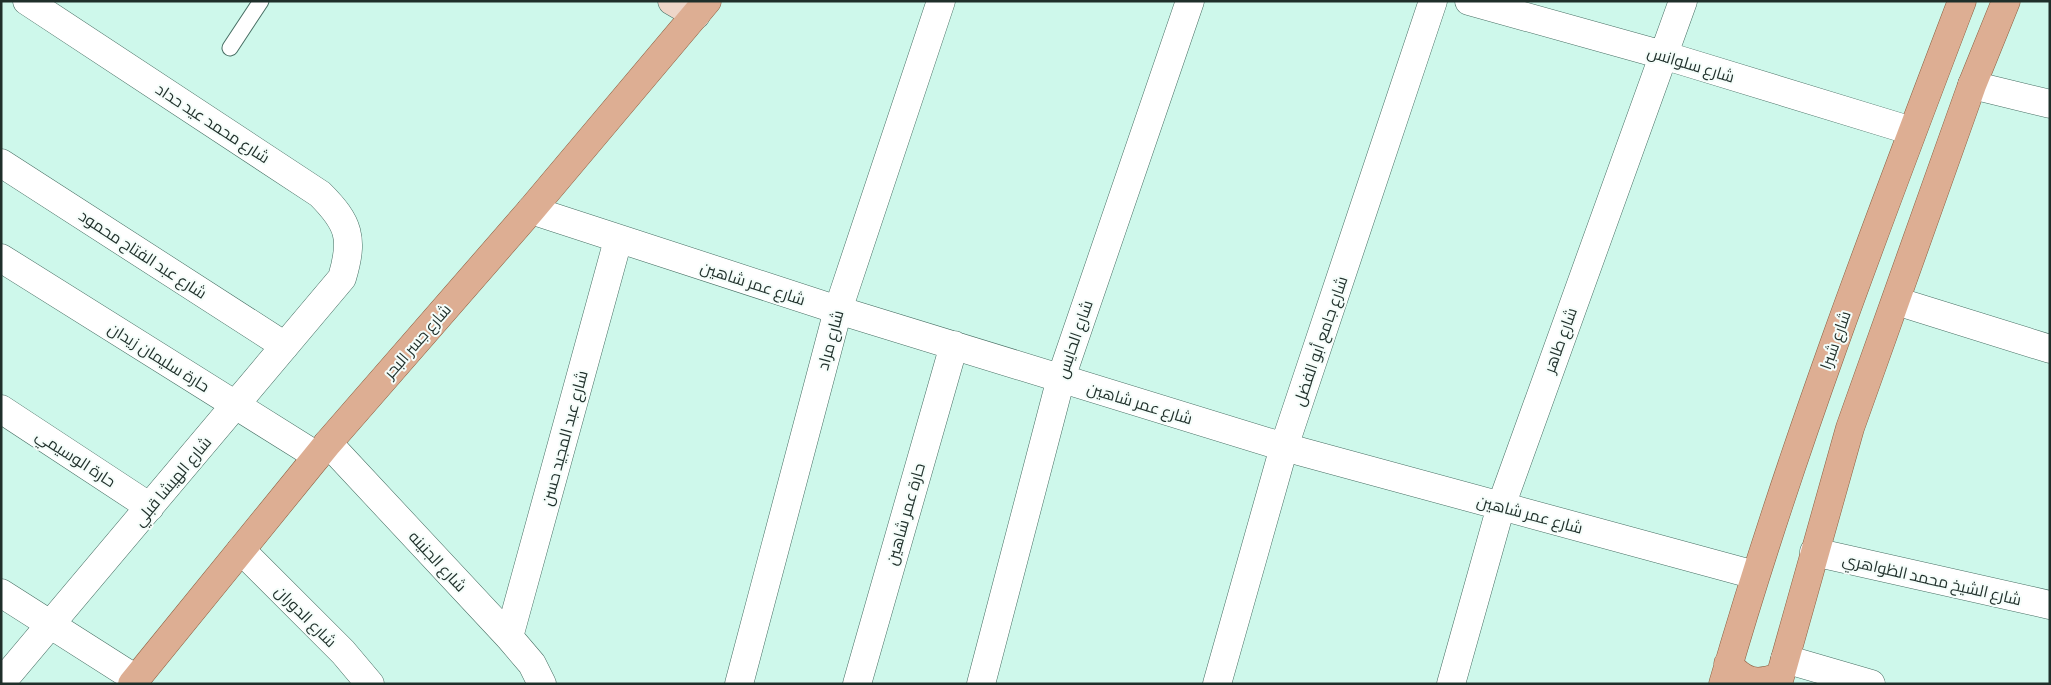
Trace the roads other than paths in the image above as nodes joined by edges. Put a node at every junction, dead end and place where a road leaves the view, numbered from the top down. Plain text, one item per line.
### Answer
1 (27, 1) edge
2 (261, 1) edge
3 (672, 1) edge
4 (940, 1) edge
5 (1190, 1) edge
6 (1433, 1) edge
7 (1469, 1) edge
8 (1683, 1) edge
9 (1962, 1) edge
10 (2006, 1) edge
11 (702, 8) edge
12 (230, 48) dead end
13 (1663, 54) junction
14 (1972, 84) junction
15 (2050, 104) edge
16 (1912, 131) junction
17 (1, 163) edge
18 (531, 210) junction
19 (618, 240) junction
20 (1, 258) edge
21 (342, 278) joint
22 (1896, 301) junction
23 (838, 310) junction
24 (954, 345) junction
25 (285, 346) junction
26 (2050, 349) edge
27 (1061, 378) junction
28 (236, 406) junction
29 (1, 409) edge
30 (1284, 447) junction
31 (322, 450) junction
32 (1501, 506) junction
33 (150, 507) junction
34 (241, 550) junction
35 (1814, 552) junction
36 (1755, 575) junction
37 (1, 593) edge
38 (2050, 605) edge
39 (52, 625) junction
40 (509, 636) junction
41 (1780, 673) edge
42 (1725, 674) edge
43 (134, 682) edge
44 (1, 683) edge
45 (370, 684) edge
46 (542, 684) edge
47 (739, 684) edge
48 (857, 684) edge
49 (981, 684) edge
50 (1217, 684) edge
51 (1451, 684) edge
52 (1871, 684) edge

1 - 21 street, شارع محمد عيد حداد
2 - 12 lane
3 - 11 street
4 - 23 street, شارع مراد
5 - 27 street, شارع الحايس
6 - 30 street, شارع جامع أبو الفضل
7 - 13 street, شارع سلوانس
8 - 13 street, شارع طاهر
9 - 16 main road, شارع شبرا
10 - 14 main road
11 - 18 main road, شارع جسر البحر
13 - 16 street, شارع سلوانس
13 - 32 street, شارع طاهر
14 - 15 street
14 - 22 main road
16 - 36 main road, شارع شبرا
17 - 25 street, شارع عبد الفتاح محمود
18 - 19 street, شارع عمر شاهين
18 - 31 main road, شارع جسر البحر
19 - 23 street, شارع عمر شاهين
19 - 40 street, شارع عبد المجيد حسن
20 - 28 street, حارة سليمان زيدان
21 - 25 street, شارع الهيشا قبلي
22 - 26 street
22 - 35 main road
23 - 24 street, شارع عمر شاهين
23 - 47 street, شارع مراد
24 - 27 street, شارع عمر شاهين
24 - 48 street, حارة عمر شاهين
25 - 28 street, شارع الهيشا قبلي
27 - 30 street, شارع عمر شاهين
27 - 49 street, شارع الحايس
28 - 31 street, حارة سليمان زيدان
28 - 33 street, شارع الهيشا قبلي
29 - 33 street, حارة الوسيمي
30 - 32 street, شارع عمر شاهين
30 - 50 street, شارع جامع أبو الفضل
31 - 34 main road, شارع جسر البحر
31 - 40 street, شارع الجنينه
32 - 36 street, شارع عمر شاهين
32 - 51 street, شارع طاهر
33 - 39 street, شارع الهيشا قبلي
34 - 43 main road, شارع جسر البحر
34 - 45 street, شارع الدوران
35 - 38 street, شارع الشيخ محمد الظواهري
35 - 41 main road
36 - 42 main road, شارع شبرا
37 - 39 street
39 - 43 street
39 - 44 street, شارع الهيشا قبلي
40 - 46 street, شارع الجنينه
41 - 42 main road
41 - 52 street

